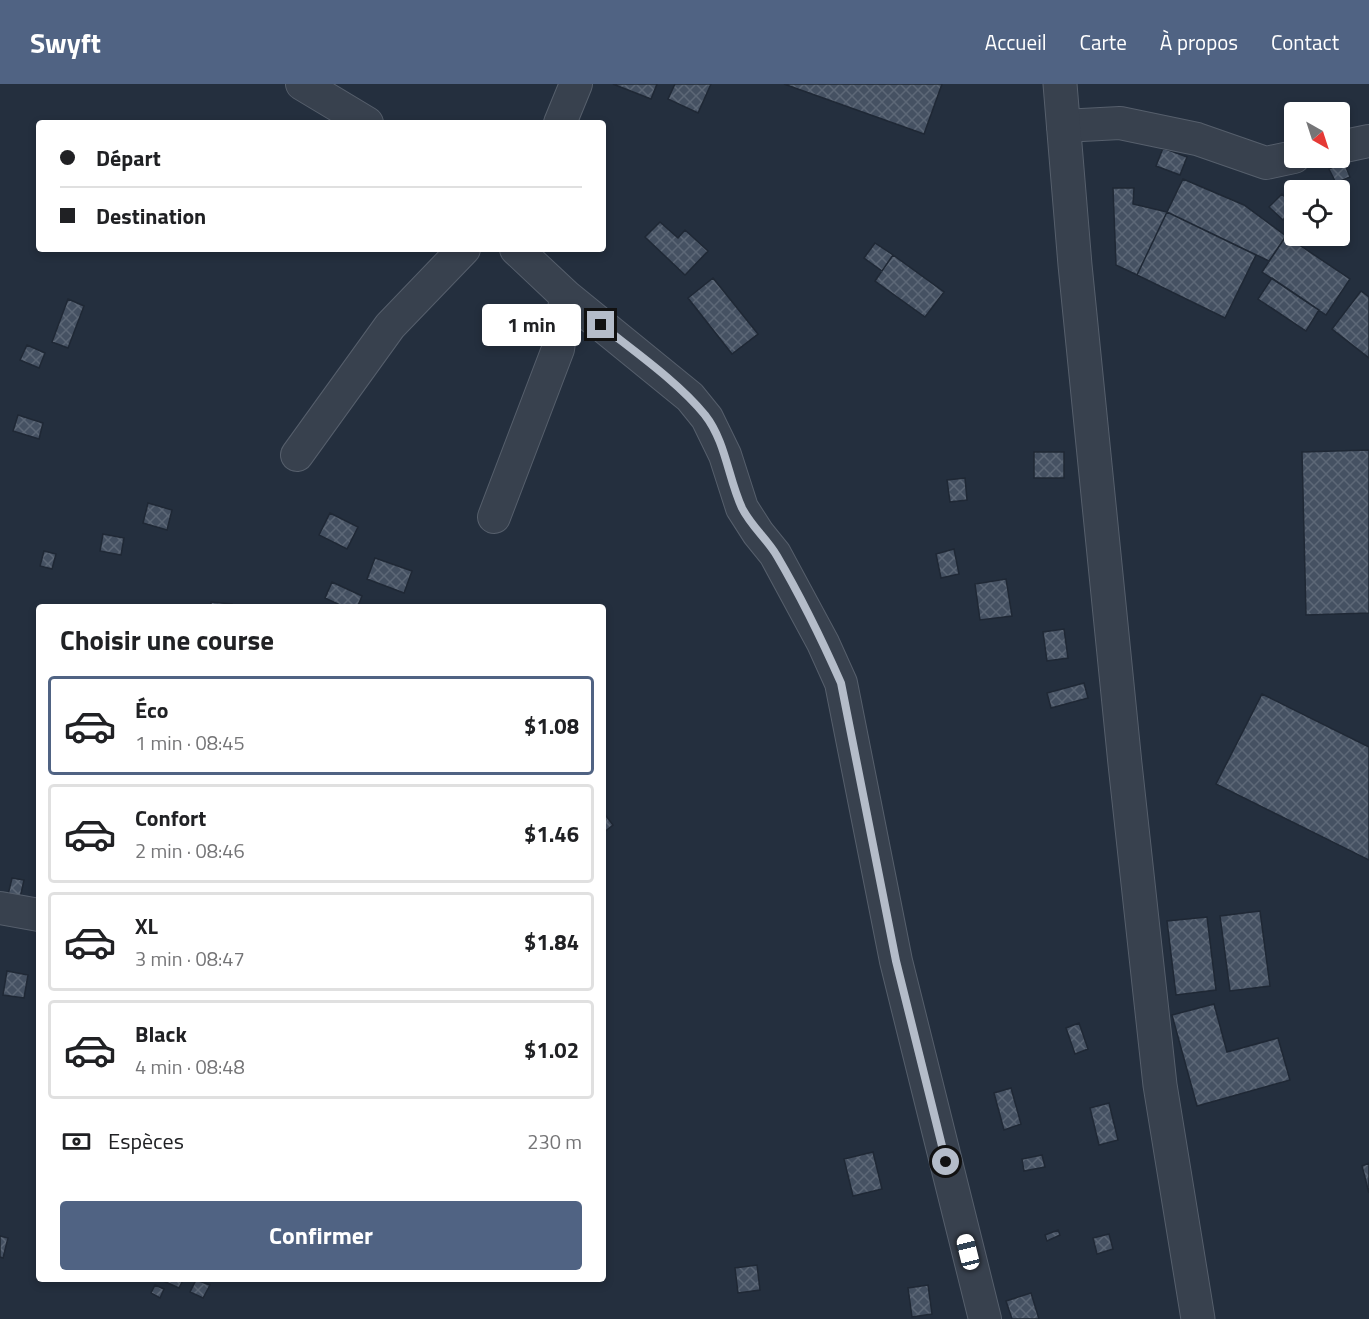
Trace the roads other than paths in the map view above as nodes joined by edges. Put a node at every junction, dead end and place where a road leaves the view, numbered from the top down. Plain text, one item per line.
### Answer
1 (302, 84) edge
2 (576, 84) edge
3 (1060, 84) edge
4 (362, 120) edge
5 (561, 120) edge
6 (1063, 126) junction
7 (1369, 141) edge
8 (1350, 145) edge
9 (1284, 159) edge
10 (461, 252) edge
11 (519, 252) edge
12 (566, 296) junction
13 (297, 455) dead end
14 (494, 517) dead end
15 (0, 909) edge
16 (36, 915) edge
17 (985, 1319) edge
18 (1198, 1319) edge

1 - 4 street
2 - 5 street
3 - 6 street
6 - 9 street
6 - 18 street
7 - 8 street
10 - 13 street
11 - 12 street
12 - 14 street
12 - 17 street
15 - 16 street

